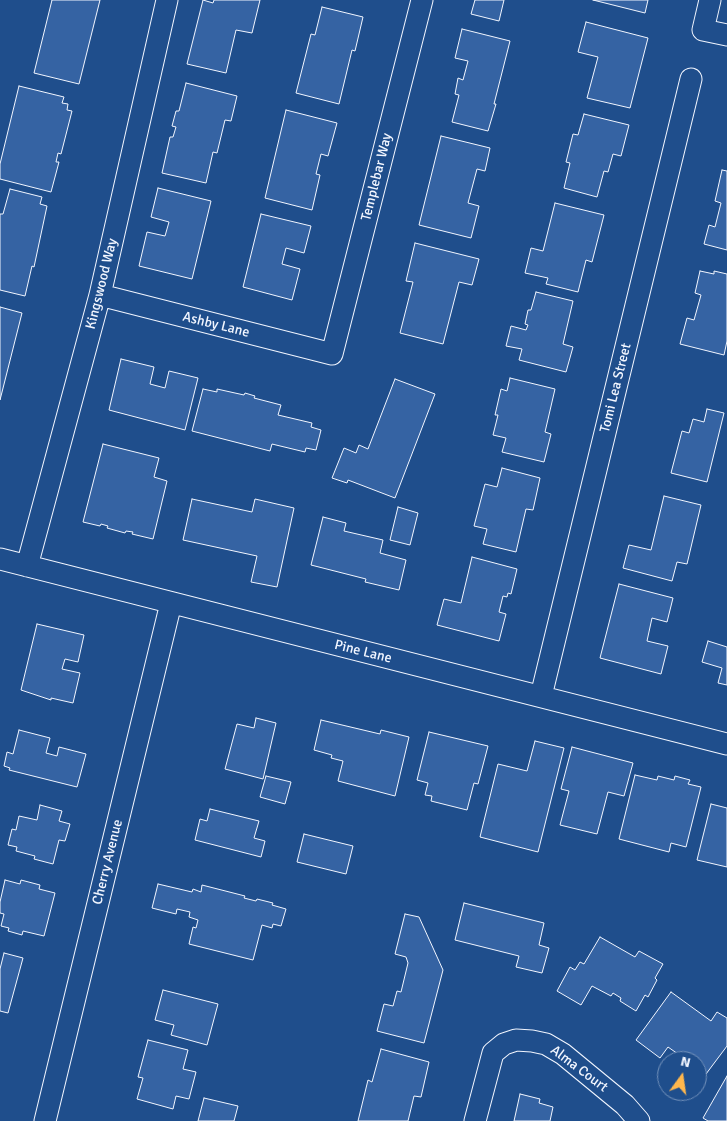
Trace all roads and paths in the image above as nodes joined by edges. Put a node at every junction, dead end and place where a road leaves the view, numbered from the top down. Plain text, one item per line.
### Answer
1 (168, 0) edge
2 (422, 0) edge
3 (710, 0) edge
4 (727, 36) edge
5 (691, 79) dead end
6 (100, 295) junction
7 (332, 354) joint
8 (0, 559) edge
9 (27, 566) junction
10 (171, 604) junction
11 (541, 696) junction
12 (727, 744) edge
13 (45, 1121) edge
14 (475, 1121) edge
15 (639, 1121) edge

1 - 6 street, Kingswood Way
2 - 7 street, Templebar Way
3 - 4 street
5 - 11 street, Tomi Lea Street
6 - 7 street, Ashby Lane
6 - 9 street, Kingswood Way
8 - 9 street, Pine Lane
9 - 10 street, Pine Lane
10 - 11 street, Pine Lane
10 - 13 street, Cherry Avenue
11 - 12 street, Pine Lane
14 - 15 street, Alma Court

